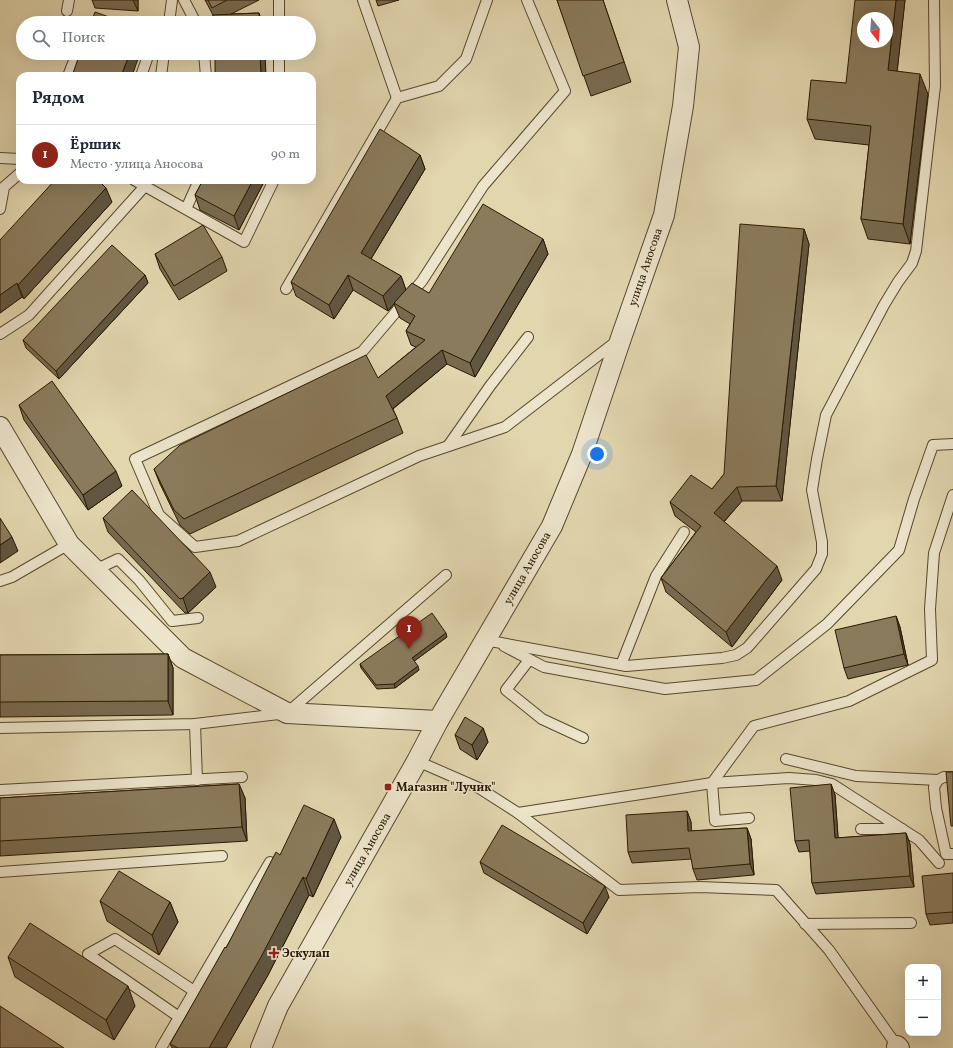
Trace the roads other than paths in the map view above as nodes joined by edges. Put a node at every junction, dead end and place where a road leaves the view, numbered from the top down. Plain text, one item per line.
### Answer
1 (69, 0) edge
2 (172, 0) edge
3 (184, 0) edge
4 (278, 0) edge
5 (363, 0) edge
6 (487, 0) edge
7 (527, 0) edge
8 (678, 0) edge
9 (687, 0) edge
10 (934, 0) edge
11 (67, 11) dead end
12 (170, 16) edge
13 (192, 16) edge
14 (279, 16) edge
15 (689, 47) junction
16 (74, 60) edge
17 (147, 60) edge
18 (163, 60) edge
19 (205, 60) edge
20 (279, 60) edge
21 (70, 72) edge
22 (142, 72) edge
23 (162, 72) edge
24 (206, 72) edge
25 (279, 72) edge
26 (397, 98) junction
27 (0, 158) edge
28 (16, 159) edge
29 (16, 176) edge
30 (144, 184) edge
31 (147, 184) edge
32 (197, 184) edge
33 (272, 184) edge
34 (0, 209) edge
35 (186, 210) junction
36 (286, 289) dead end
37 (0, 334) edge
38 (528, 337) dead end
39 (620, 338) junction
40 (0, 427) edge
41 (953, 444) edge
42 (448, 446) junction
43 (953, 495) edge
44 (684, 532) edge
45 (70, 544) junction
46 (95, 570) junction
47 (446, 575) dead end
48 (0, 580) edge
49 (198, 618) dead end
50 (490, 641) junction
51 (529, 660) junction
52 (621, 665) junction
53 (287, 713) junction
54 (438, 721) junction
55 (195, 724) junction
56 (0, 728) edge
57 (583, 738) dead end
58 (786, 759) dead end
59 (417, 761) junction
60 (953, 777) edge
61 (242, 778) dead end
62 (197, 780) junction
63 (938, 780) junction
64 (712, 783) junction
65 (0, 790) edge
66 (518, 813) junction
67 (749, 818) dead end
68 (902, 829) junction
69 (861, 830) dead end
70 (953, 854) edge
71 (222, 856) dead end
72 (270, 862) edge
73 (939, 863) dead end
74 (0, 872) edge
75 (911, 923) dead end
76 (805, 924) junction
77 (194, 991) junction
78 (178, 1017) junction
79 (898, 1047) edge
80 (161, 1048) edge
81 (261, 1048) edge

1 - 11 lane
2 - 12 lane
3 - 13 lane
4 - 14 lane
5 - 26 lane
6 - 26 lane
7 - 42 lane
8 - 15 street, улица Аносова
9 - 15 lane
10 - 52 lane
15 - 39 street, улица Аносова
16 - 21 lane
17 - 22 lane
18 - 23 lane
19 - 24 lane
20 - 25 lane
26 - 36 lane
27 - 28 lane
29 - 34 lane
30 - 37 lane
31 - 35 lane
32 - 35 lane
33 - 35 lane
38 - 42 lane
39 - 42 lane
39 - 50 street, улица Аносова
40 - 45 street
41 - 51 lane
43 - 64 lane
44 - 52 lane
45 - 46 street
45 - 48 lane
46 - 49 lane
46 - 53 street
47 - 53 lane
50 - 51 lane
50 - 52 lane
50 - 54 street, улица Аносова
51 - 57 lane
53 - 54 street
53 - 55 lane
54 - 59 street, улица Аносова
55 - 56 lane
55 - 62 lane
58 - 63 lane
59 - 66 lane
59 - 81 street, улица Аносова
60 - 63 lane
61 - 62 lane
62 - 65 lane
63 - 70 lane
64 - 66 lane
64 - 67 lane
64 - 68 lane
66 - 76 lane
68 - 69 lane
68 - 73 lane
71 - 74 lane
72 - 77 lane
75 - 76 lane
76 - 79 lane
77 - 78 lane
77 - 78 lane
78 - 80 lane

